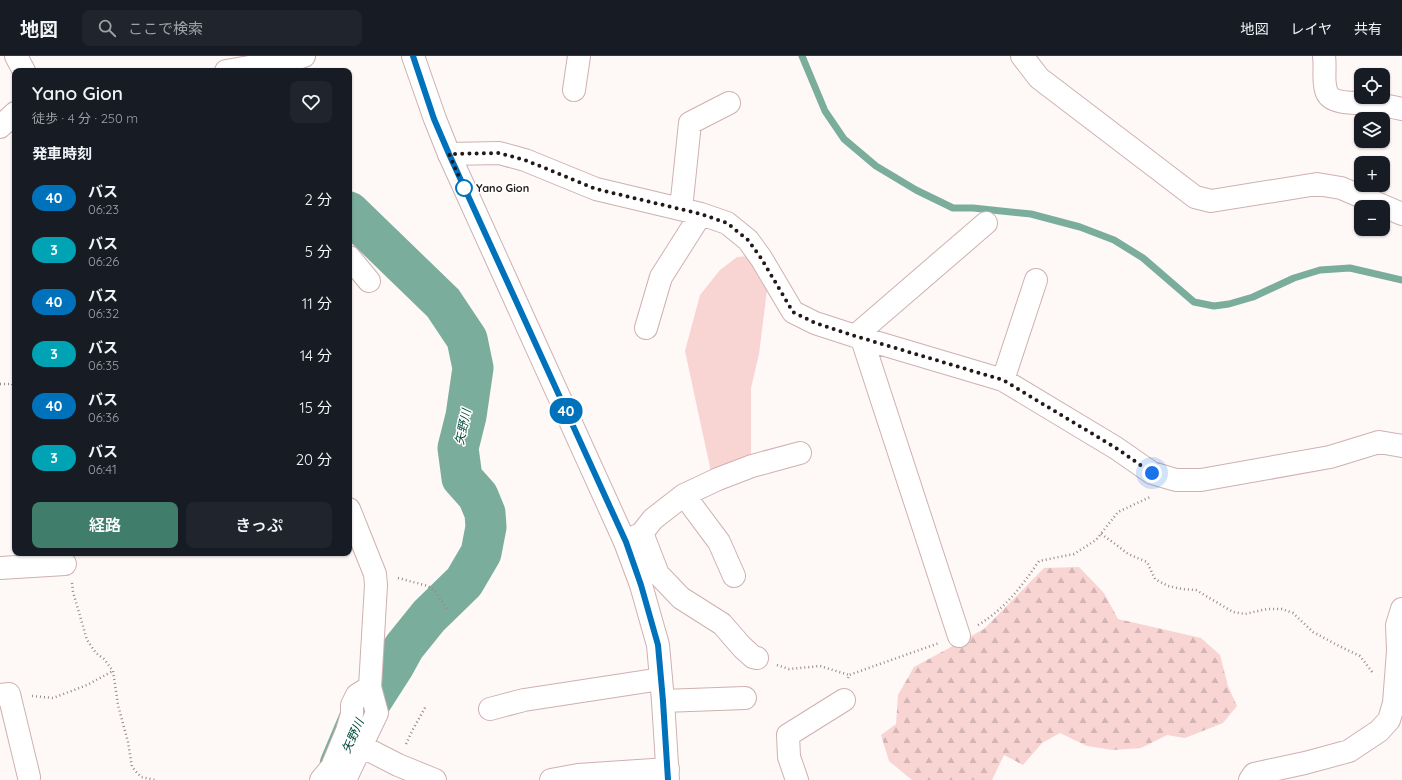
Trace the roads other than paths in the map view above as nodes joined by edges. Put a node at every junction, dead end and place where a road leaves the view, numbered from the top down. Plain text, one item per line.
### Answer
1 (16, 56) edge
2 (413, 56) edge
3 (580, 56) edge
4 (1022, 56) edge
5 (1324, 56) edge
6 (286, 61) edge
7 (22, 68) edge
8 (244, 68) edge
9 (574, 90) dead end
10 (729, 104) dead end
11 (1402, 109) edge
12 (12, 116) edge
13 (0, 127) edge
14 (449, 154) junction
15 (691, 212) junction
16 (1402, 214) edge
17 (986, 223) dead end
18 (352, 261) edge
19 (1036, 280) dead end
20 (369, 281) dead end
21 (646, 328) dead end
22 (859, 337) junction
23 (1003, 380) junction
24 (1402, 446) edge
25 (800, 453) dead end
26 (684, 495) junction
27 (352, 516) edge
28 (634, 537) junction
29 (65, 564) road end
30 (0, 568) edge
31 (734, 576) dead end
32 (1402, 608) edge
33 (959, 636) road end
34 (757, 658) road end
35 (661, 679) junction
36 (370, 686) junction
37 (5, 694) edge
38 (745, 698) dead end
39 (844, 700) road end
40 (663, 701) junction
41 (490, 709) dead end
42 (1395, 724) edge
43 (361, 746) junction
44 (668, 774) edge
45 (29, 776) dead end
46 (321, 780) edge
47 (345, 780) edge
48 (435, 780) edge
49 (551, 780) edge
50 (797, 780) edge
51 (1250, 780) edge

1 - 7 street
2 - 14 street
3 - 9 street
4 - 16 street
5 - 11 street
6 - 8 street
10 - 15 street
12 - 13 street
14 - 15 street
14 - 28 street
15 - 21 street
15 - 22 street
17 - 22 street
18 - 20 street
19 - 23 street
22 - 23 street
22 - 33 street
23 - 24 street
25 - 26 street
26 - 28 street
26 - 31 street
27 - 36 street
28 - 34 street
28 - 35 street
29 - 30 street
32 - 42 street
35 - 40 street
35 - 41 street
36 - 43 street
36 - 46 street
37 - 45 street
38 - 40 street
39 - 50 street
40 - 44 street
42 - 51 street
43 - 47 street
43 - 48 street
44 - 49 street

